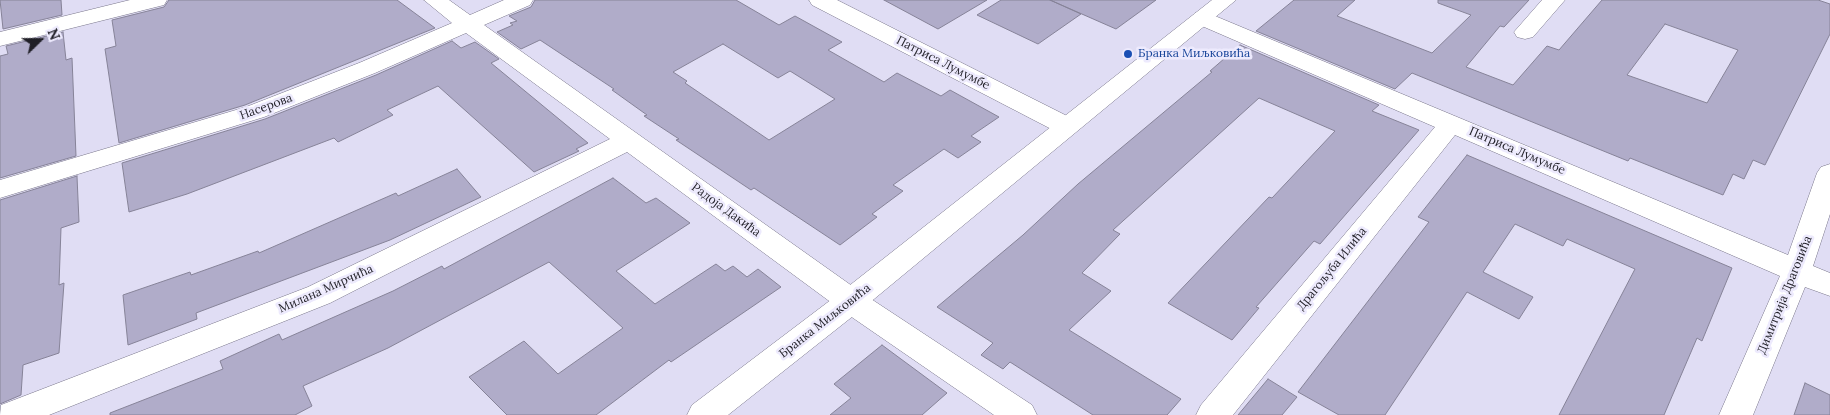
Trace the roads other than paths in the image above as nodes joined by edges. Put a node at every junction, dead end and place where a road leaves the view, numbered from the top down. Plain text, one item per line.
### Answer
1 (156, 0) edge
2 (435, 0) edge
3 (522, 0) edge
4 (820, 0) edge
5 (1225, 0) edge
6 (1552, 0) edge
7 (1203, 18) junction
8 (470, 24) junction
9 (1525, 32) dead end
10 (0, 39) edge
11 (1451, 124) junction
12 (1066, 126) junction
13 (629, 140) junction
14 (1830, 173) edge
15 (0, 189) edge
16 (1797, 270) junction
17 (1830, 285) edge
18 (851, 301) junction
19 (13, 415) edge
20 (704, 415) edge
21 (1020, 415) edge
22 (1213, 415) edge
23 (1736, 415) edge

1 - 10 street
2 - 8 street, Радоја Дакића
3 - 8 street, Насерова
4 - 12 street, Патриса Лумумбе
5 - 7 street, Бранка Миљковића
6 - 9 street
7 - 11 street, Патриса Лумумбе
7 - 12 street, Бранка Миљковића
8 - 13 street, Радоја Дакића
8 - 15 street, Насерова
11 - 16 street, Патриса Лумумбе
11 - 22 street, Драгољуба Илића
12 - 18 street, Бранка Миљковића
13 - 18 street, Радоја Дакића
13 - 19 street, Милана Мирчића
14 - 16 street, Димитрија Драговића
16 - 17 street, Патриса Лумумбе
16 - 23 street, Димитрија Драговића
18 - 20 street, Бранка Миљковића
18 - 21 street, Радоја Дакића

